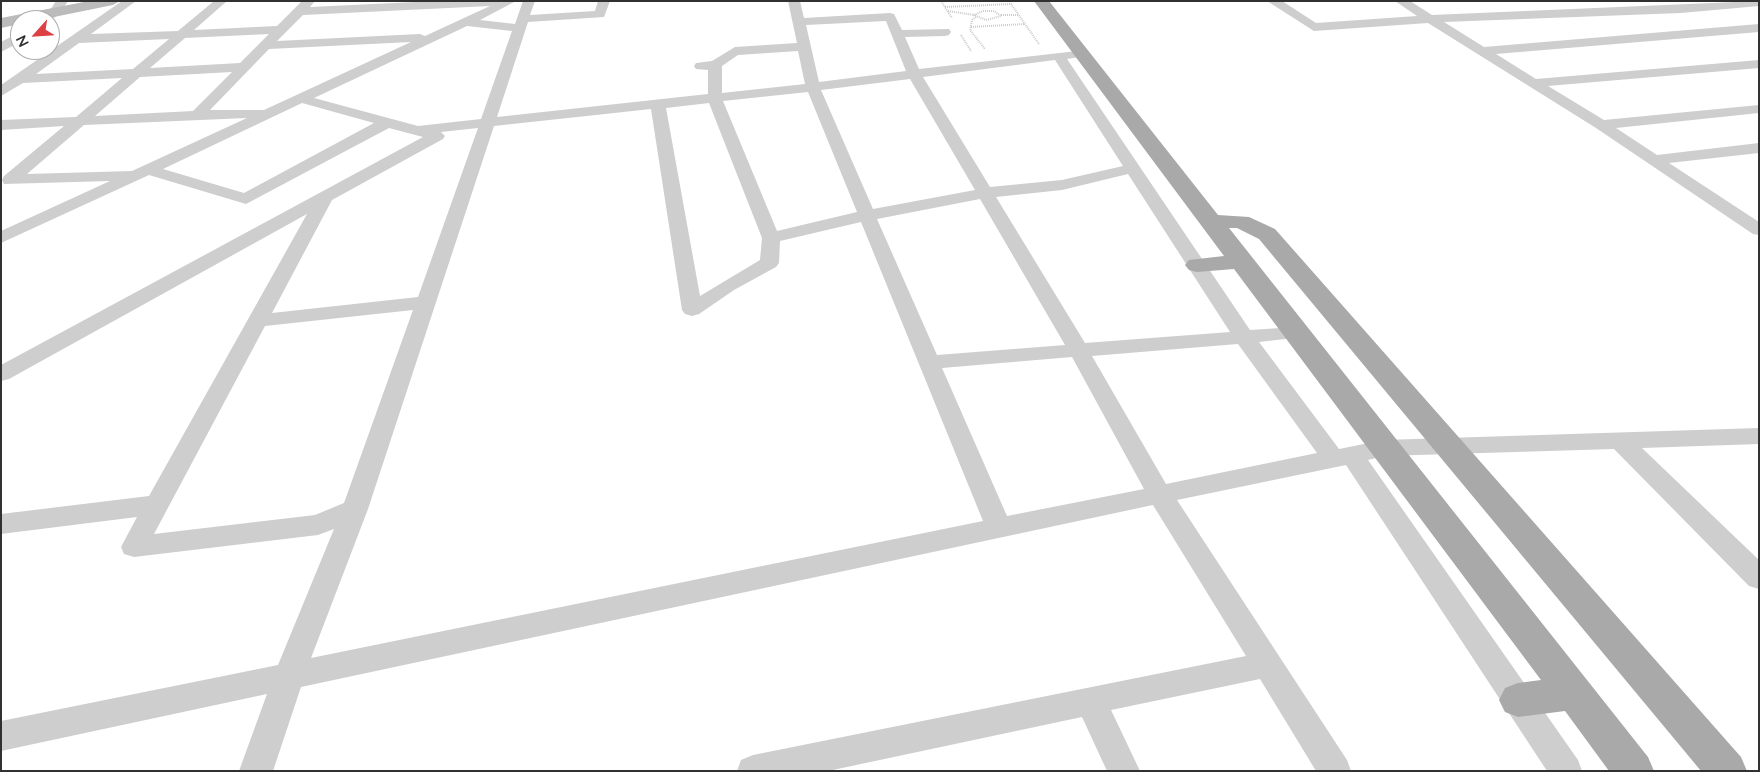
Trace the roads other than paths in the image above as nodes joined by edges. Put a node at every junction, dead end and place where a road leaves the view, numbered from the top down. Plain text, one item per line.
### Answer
1 (113, 1) edge
2 (130, 1) edge
3 (221, 1) edge
4 (510, 1) edge
5 (604, 1) edge
6 (794, 1) edge
7 (1041, 1) edge
8 (1273, 1) edge
9 (1401, 1) edge
10 (1662, 1) edge
11 (1759, 2) edge
12 (417, 4) edge
13 (1513, 5) dead end
14 (305, 6) edge
15 (881, 9) edge
16 (1681, 9) junction
17 (59, 10) edge
18 (524, 16) edge
19 (1533, 16) junction
20 (1430, 19) junction
21 (466, 22) junction
22 (798, 22) junction
23 (1759, 28) edge
24 (281, 30) junction
25 (1731, 30) junction
26 (945, 32) dead end
27 (897, 34) junction
28 (182, 35) junction
29 (431, 37) junction
30 (75, 39) junction
31 (1759, 41) edge
32 (267, 45) junction
33 (804, 47) junction
34 (1482, 51) junction
35 (1081, 53) junction
36 (1059, 56) junction
37 (1759, 64) edge
38 (245, 67) junction
39 (136, 74) junction
40 (916, 75) junction
41 (20, 78) junction
42 (1534, 83) junction
43 (813, 87) junction
44 (1, 92) edge
45 (299, 98) junction
46 (715, 99) junction
47 (658, 105) junction
48 (1759, 109) edge
49 (1126, 112) junction
50 (268, 113) junction
51 (1099, 114) junction
52 (197, 116) junction
53 (80, 121) junction
54 (388, 122) junction
55 (487, 124) junction
56 (1, 125) edge
57 (1601, 125) junction
58 (416, 130) junction
59 (1756, 150) edge
60 (1654, 160) junction
61 (1134, 168) junction
62 (145, 172) junction
63 (6, 180) edge
64 (985, 193) junction
65 (325, 197) junction
66 (868, 215) junction
67 (1211, 221) junction
68 (1759, 230) edge
69 (1, 238) edge
70 (771, 238) junction
71 (1242, 261) junction
72 (1197, 265) junction
73 (426, 302) junction
74 (258, 321) junction
75 (1296, 333) junction
76 (1243, 336) junction
77 (1079, 351) junction
78 (930, 362) junction
79 (1, 374) edge
80 (1759, 436) edge
81 (1619, 440) junction
82 (1447, 445) junction
83 (1384, 448) junction
84 (1343, 457) junction
85 (1160, 495) junction
86 (157, 505) junction
87 (355, 509) junction
88 (1, 524) edge
89 (999, 528) junction
90 (1759, 578) edge
91 (1268, 664) junction
92 (289, 676) junction
93 (1574, 693) junction
94 (1518, 700) junction
95 (1091, 701) junction
96 (1, 736) edge
97 (849, 761) edge
98 (256, 771) edge
99 (753, 771) edge
100 (1124, 771) edge
101 (1335, 771) edge
102 (1566, 771) edge
103 (1634, 771) edge
104 (1727, 771) edge

1 - 17 main road
2 - 30 street
3 - 28 street
4 - 12 street
4 - 21 street
5 - 18 street
6 - 22 street
7 - 35 main road
8 - 20 street
9 - 20 street
10 - 16 street
11 - 16 street
12 - 14 street
13 - 19 street
14 - 24 street
15 - 22 street
15 - 27 street
16 - 19 street
16 - 25 street
18 - 21 street
18 - 55 street
19 - 20 street
20 - 34 street
21 - 29 street
22 - 33 street
23 - 25 street
24 - 28 street
24 - 32 street
25 - 31 street
25 - 34 street
26 - 27 street
27 - 40 street
28 - 30 street
28 - 39 street
29 - 32 street
29 - 45 street
30 - 41 street
32 - 38 street
33 - 43 street
33 - 46 street
34 - 42 street
35 - 36 street
35 - 49 main road
36 - 40 street
36 - 51 street
37 - 42 street
38 - 39 street
38 - 52 street
39 - 41 street
39 - 53 street
40 - 43 street
40 - 64 street
41 - 44 street
42 - 57 street
43 - 46 street
43 - 66 street
45 - 50 street
45 - 54 street
46 - 47 street
46 - 70 street
47 - 55 street
47 - 70 street
48 - 57 street
49 - 51 main road
49 - 67 main road
50 - 52 street
50 - 62 street
51 - 61 street
52 - 53 street
53 - 56 street
53 - 63 street
54 - 58 street
54 - 62 street
55 - 58 street
55 - 73 street
57 - 60 street
58 - 65 street
59 - 60 street
60 - 68 street
61 - 64 street
61 - 72 street
62 - 63 street
62 - 69 street
64 - 66 street
64 - 77 street
65 - 74 street
65 - 79 street
66 - 70 street
66 - 78 street
67 - 71 main road
67 - 82 main road
71 - 72 main road
71 - 75 main road
72 - 76 street
73 - 74 street
73 - 87 street
74 - 86 street
75 - 76 street
75 - 83 main road
76 - 77 street
76 - 84 street
77 - 78 street
77 - 85 street
78 - 89 street
80 - 81 street
81 - 82 street
81 - 90 street
82 - 83 street
82 - 104 main road
83 - 84 street
83 - 93 main road
84 - 85 street
84 - 94 street
85 - 89 street
85 - 91 street
86 - 87 street
86 - 88 street
87 - 92 street
89 - 92 street
91 - 95 street
91 - 101 street
92 - 96 street
92 - 98 street
93 - 94 main road
93 - 103 main road
94 - 102 street
95 - 97 street
95 - 100 street
97 - 99 street

